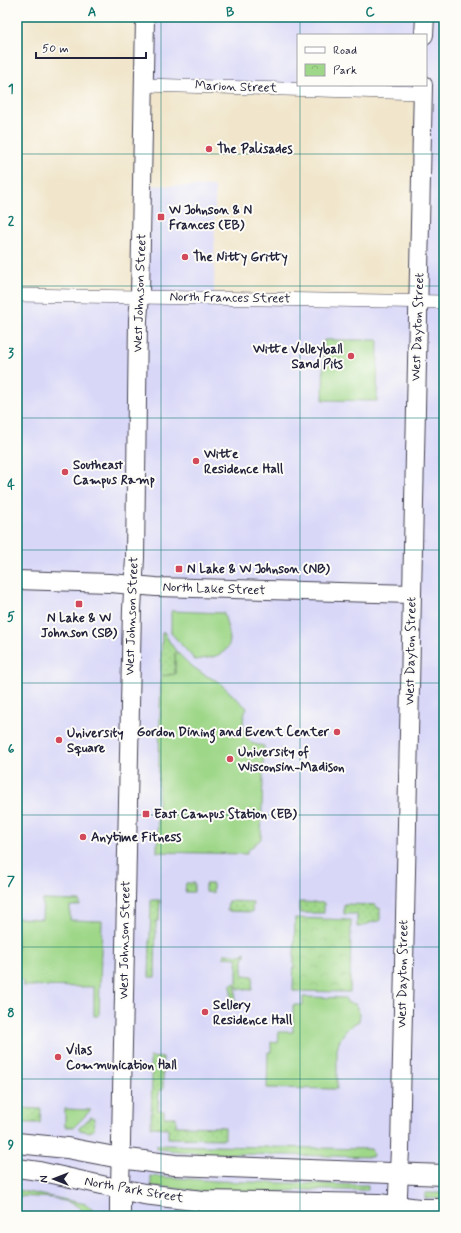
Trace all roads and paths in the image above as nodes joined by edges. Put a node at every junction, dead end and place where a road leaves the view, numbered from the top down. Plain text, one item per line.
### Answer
1 (145, 17) edge
2 (425, 17) edge
3 (424, 34) edge
4 (144, 85) junction
5 (423, 89) edge
6 (17, 295) edge
7 (140, 296) junction
8 (418, 302) junction
9 (444, 302) edge
10 (17, 580) edge
11 (132, 584) junction
12 (412, 594) junction
13 (17, 1143) edge
14 (120, 1158) junction
15 (17, 1168) edge
16 (399, 1174) junction
17 (444, 1175) edge
18 (120, 1189) junction
19 (444, 1209) edge
20 (397, 1211) edge
21 (120, 1216) edge

1 - 4 street, West Johnson Street
2 - 3 street
4 - 5 street, Marion Street
4 - 7 street, West Johnson Street
5 - 8 street, West Dayton Street
6 - 7 street, North Frances Street
7 - 8 street, North Frances Street
7 - 11 street, West Johnson Street
8 - 9 street, North Frances Street
8 - 12 street, West Dayton Street
10 - 11 street, North Lake Street
11 - 12 street, North Lake Street
11 - 14 street, West Johnson Street
12 - 16 street, West Dayton Street
13 - 14 main road
14 - 16 main road
14 - 18 street, West Johnson Street
15 - 18 street, North Park Street
16 - 17 main road
16 - 20 street, West Dayton Street
18 - 20 main road, North Park Street
18 - 21 main road, West Johnson Street
19 - 20 main road, North Park Street

